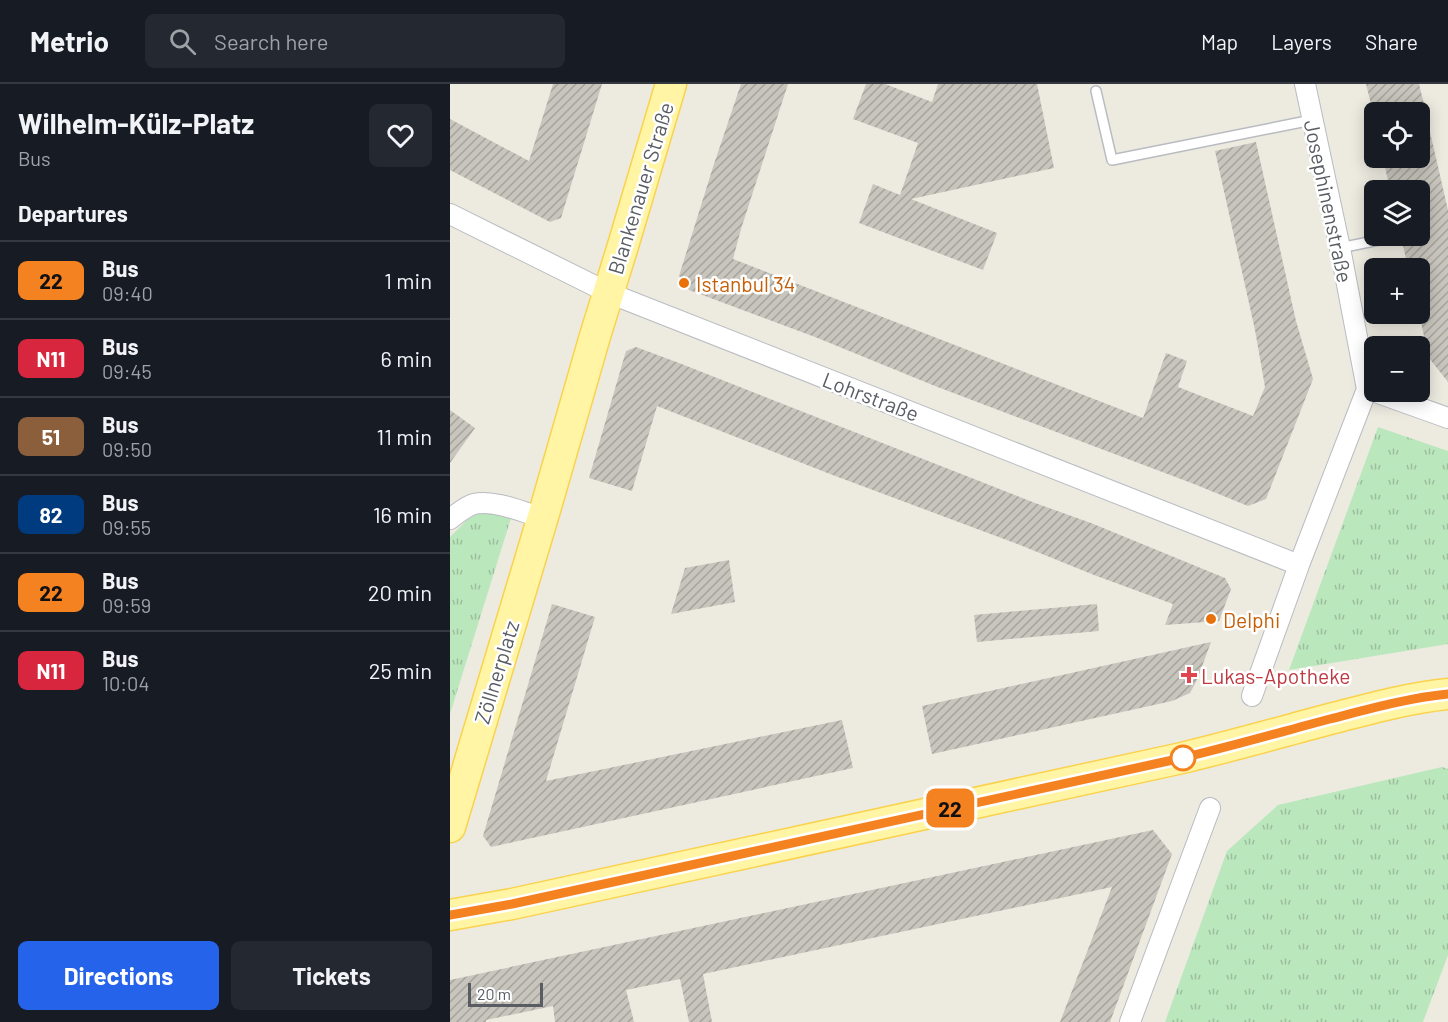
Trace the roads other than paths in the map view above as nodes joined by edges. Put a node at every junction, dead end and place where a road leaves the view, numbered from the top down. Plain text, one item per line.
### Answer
1 (671, 84) edge
2 (1305, 84) edge
3 (1096, 90) dead end
4 (1312, 120) junction
5 (450, 214) edge
6 (1364, 243) edge
7 (1340, 248) junction
8 (609, 293) junction
9 (1364, 373) edge
10 (1364, 397) edge
11 (1403, 402) edge
12 (1448, 418) edge
13 (542, 518) junction
14 (450, 519) edge
15 (1299, 565) junction
16 (1448, 694) edge
17 (1252, 696) dead end
18 (1210, 808) dead end
19 (450, 827) edge
20 (450, 915) edge
21 (1130, 1022) edge

1 - 8 main road, Blankenauer Straße
2 - 4 street, Josephinenstraße
3 - 4 lane
4 - 7 street, Josephinenstraße
5 - 8 street, Lohrstraße
6 - 7 lane
7 - 9 street, Josephinenstraße
8 - 13 main road, Zöllnerplatz
8 - 15 street, Lohrstraße
10 - 15 street
11 - 12 street
13 - 14 street
13 - 19 main road, Zöllnerplatz
15 - 17 street
16 - 20 main road
18 - 21 street

